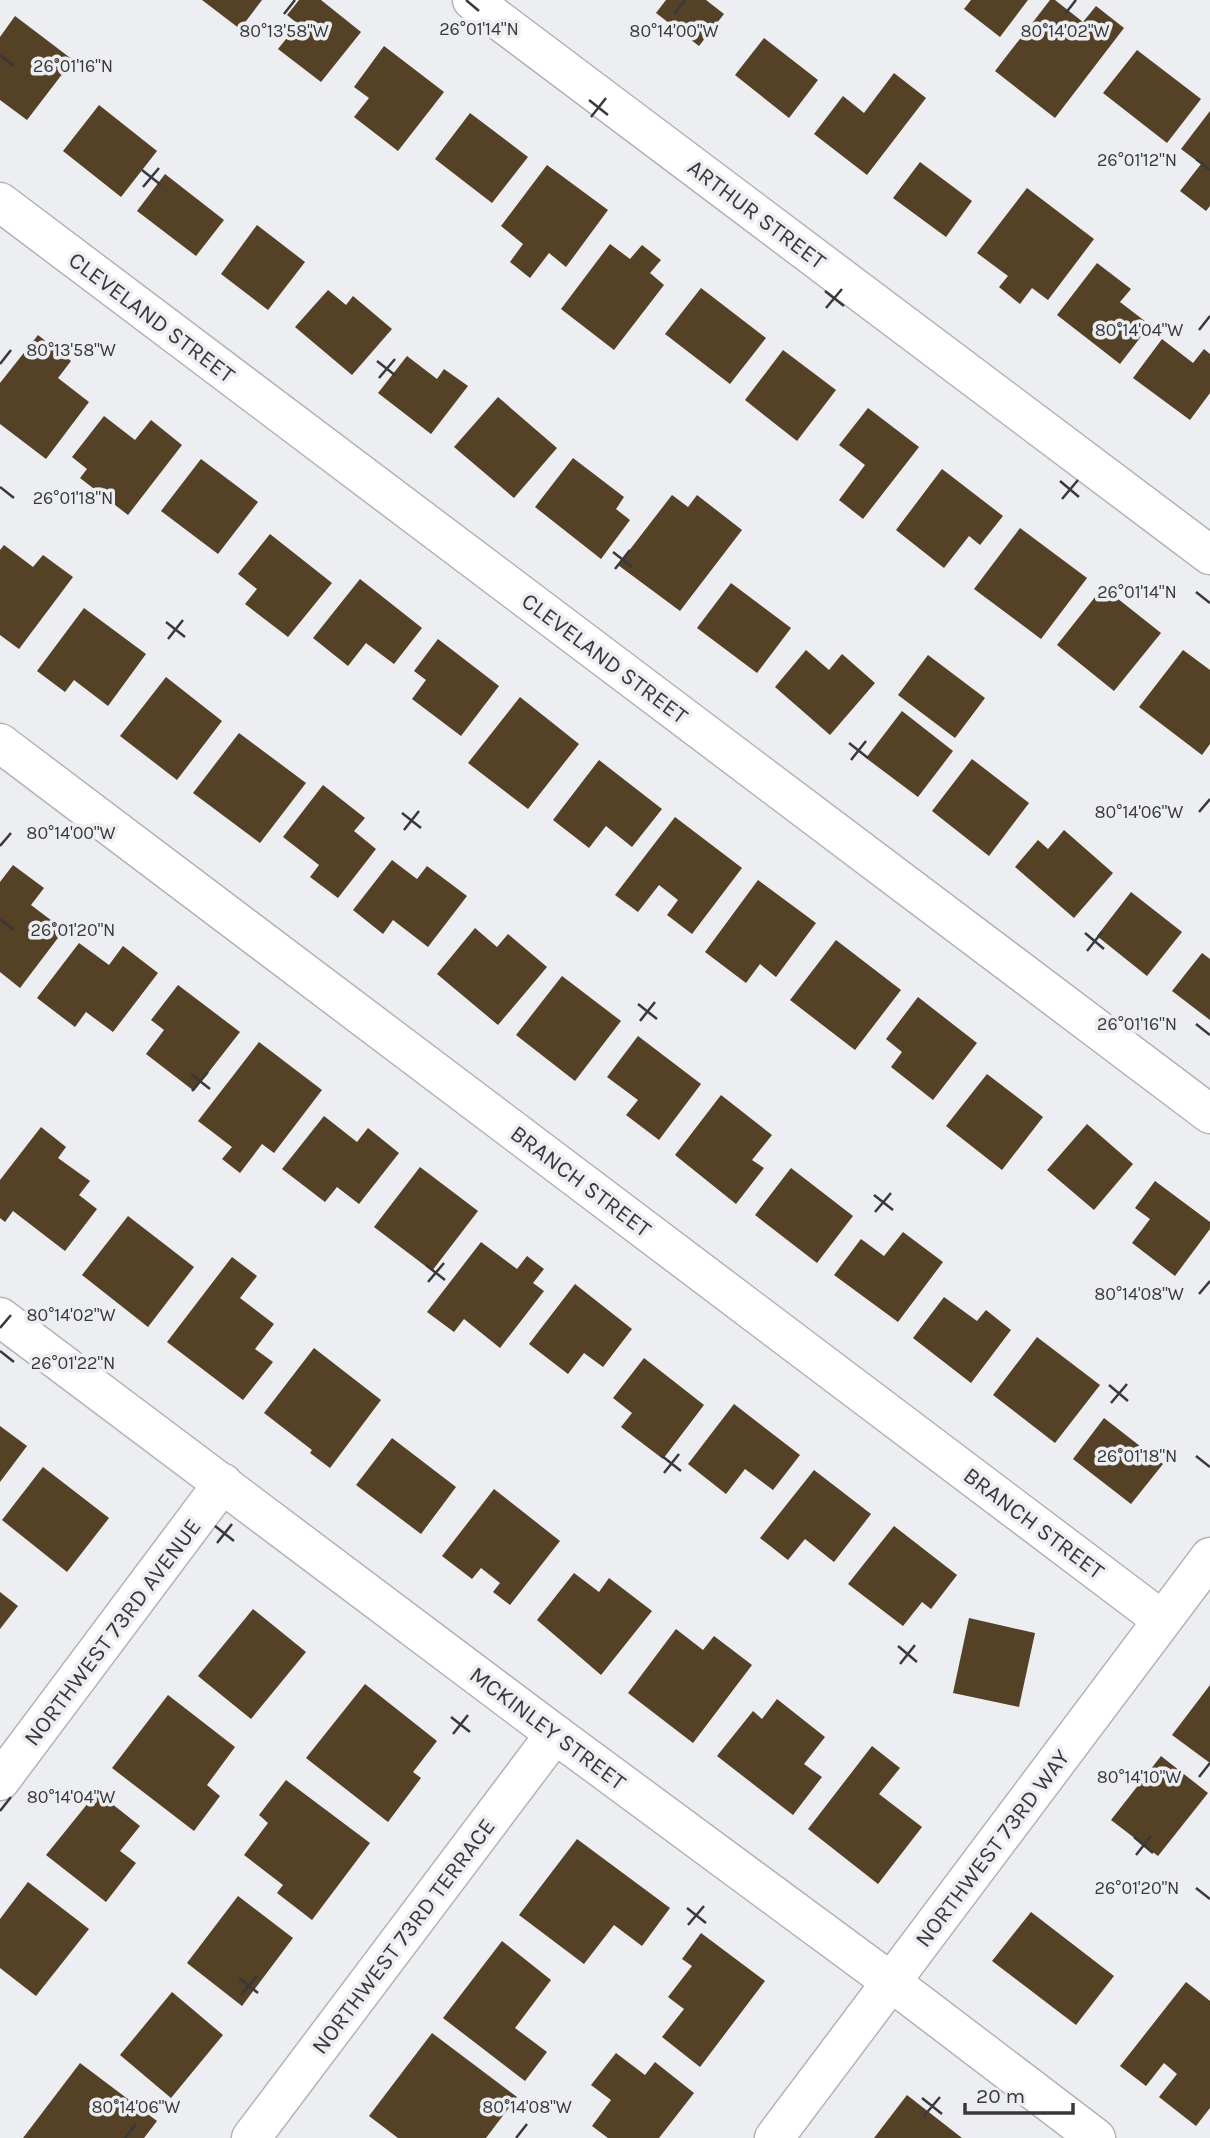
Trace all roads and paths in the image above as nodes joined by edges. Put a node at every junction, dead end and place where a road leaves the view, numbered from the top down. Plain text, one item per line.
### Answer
1 (472, 0) edge
2 (0, 202) edge
3 (1210, 555) edge
4 (0, 743) edge
5 (1210, 1114) edge
6 (0, 1317) edge
7 (223, 1483) junction
8 (1210, 1557) edge
9 (1162, 1620) junction
10 (555, 1734) junction
11 (0, 1781) edge
12 (891, 1982) junction
13 (251, 2138) edge
14 (774, 2138) edge
15 (1096, 2138) edge

1 - 3 street, ARTHUR STREET
2 - 5 street, CLEVELAND STREET
4 - 9 street, BRANCH STREET
6 - 7 street, MCKINLEY STREET
7 - 10 street, MCKINLEY STREET
7 - 11 street, NORTHWEST 73RD AVENUE
8 - 9 street, NORTHWEST 73RD WAY
9 - 12 street, NORTHWEST 73RD WAY
10 - 12 street, MCKINLEY STREET
10 - 13 street, NORTHWEST 73RD TERRACE
12 - 14 street, NORTHWEST 73RD WAY
12 - 15 street, MCKINLEY STREET

